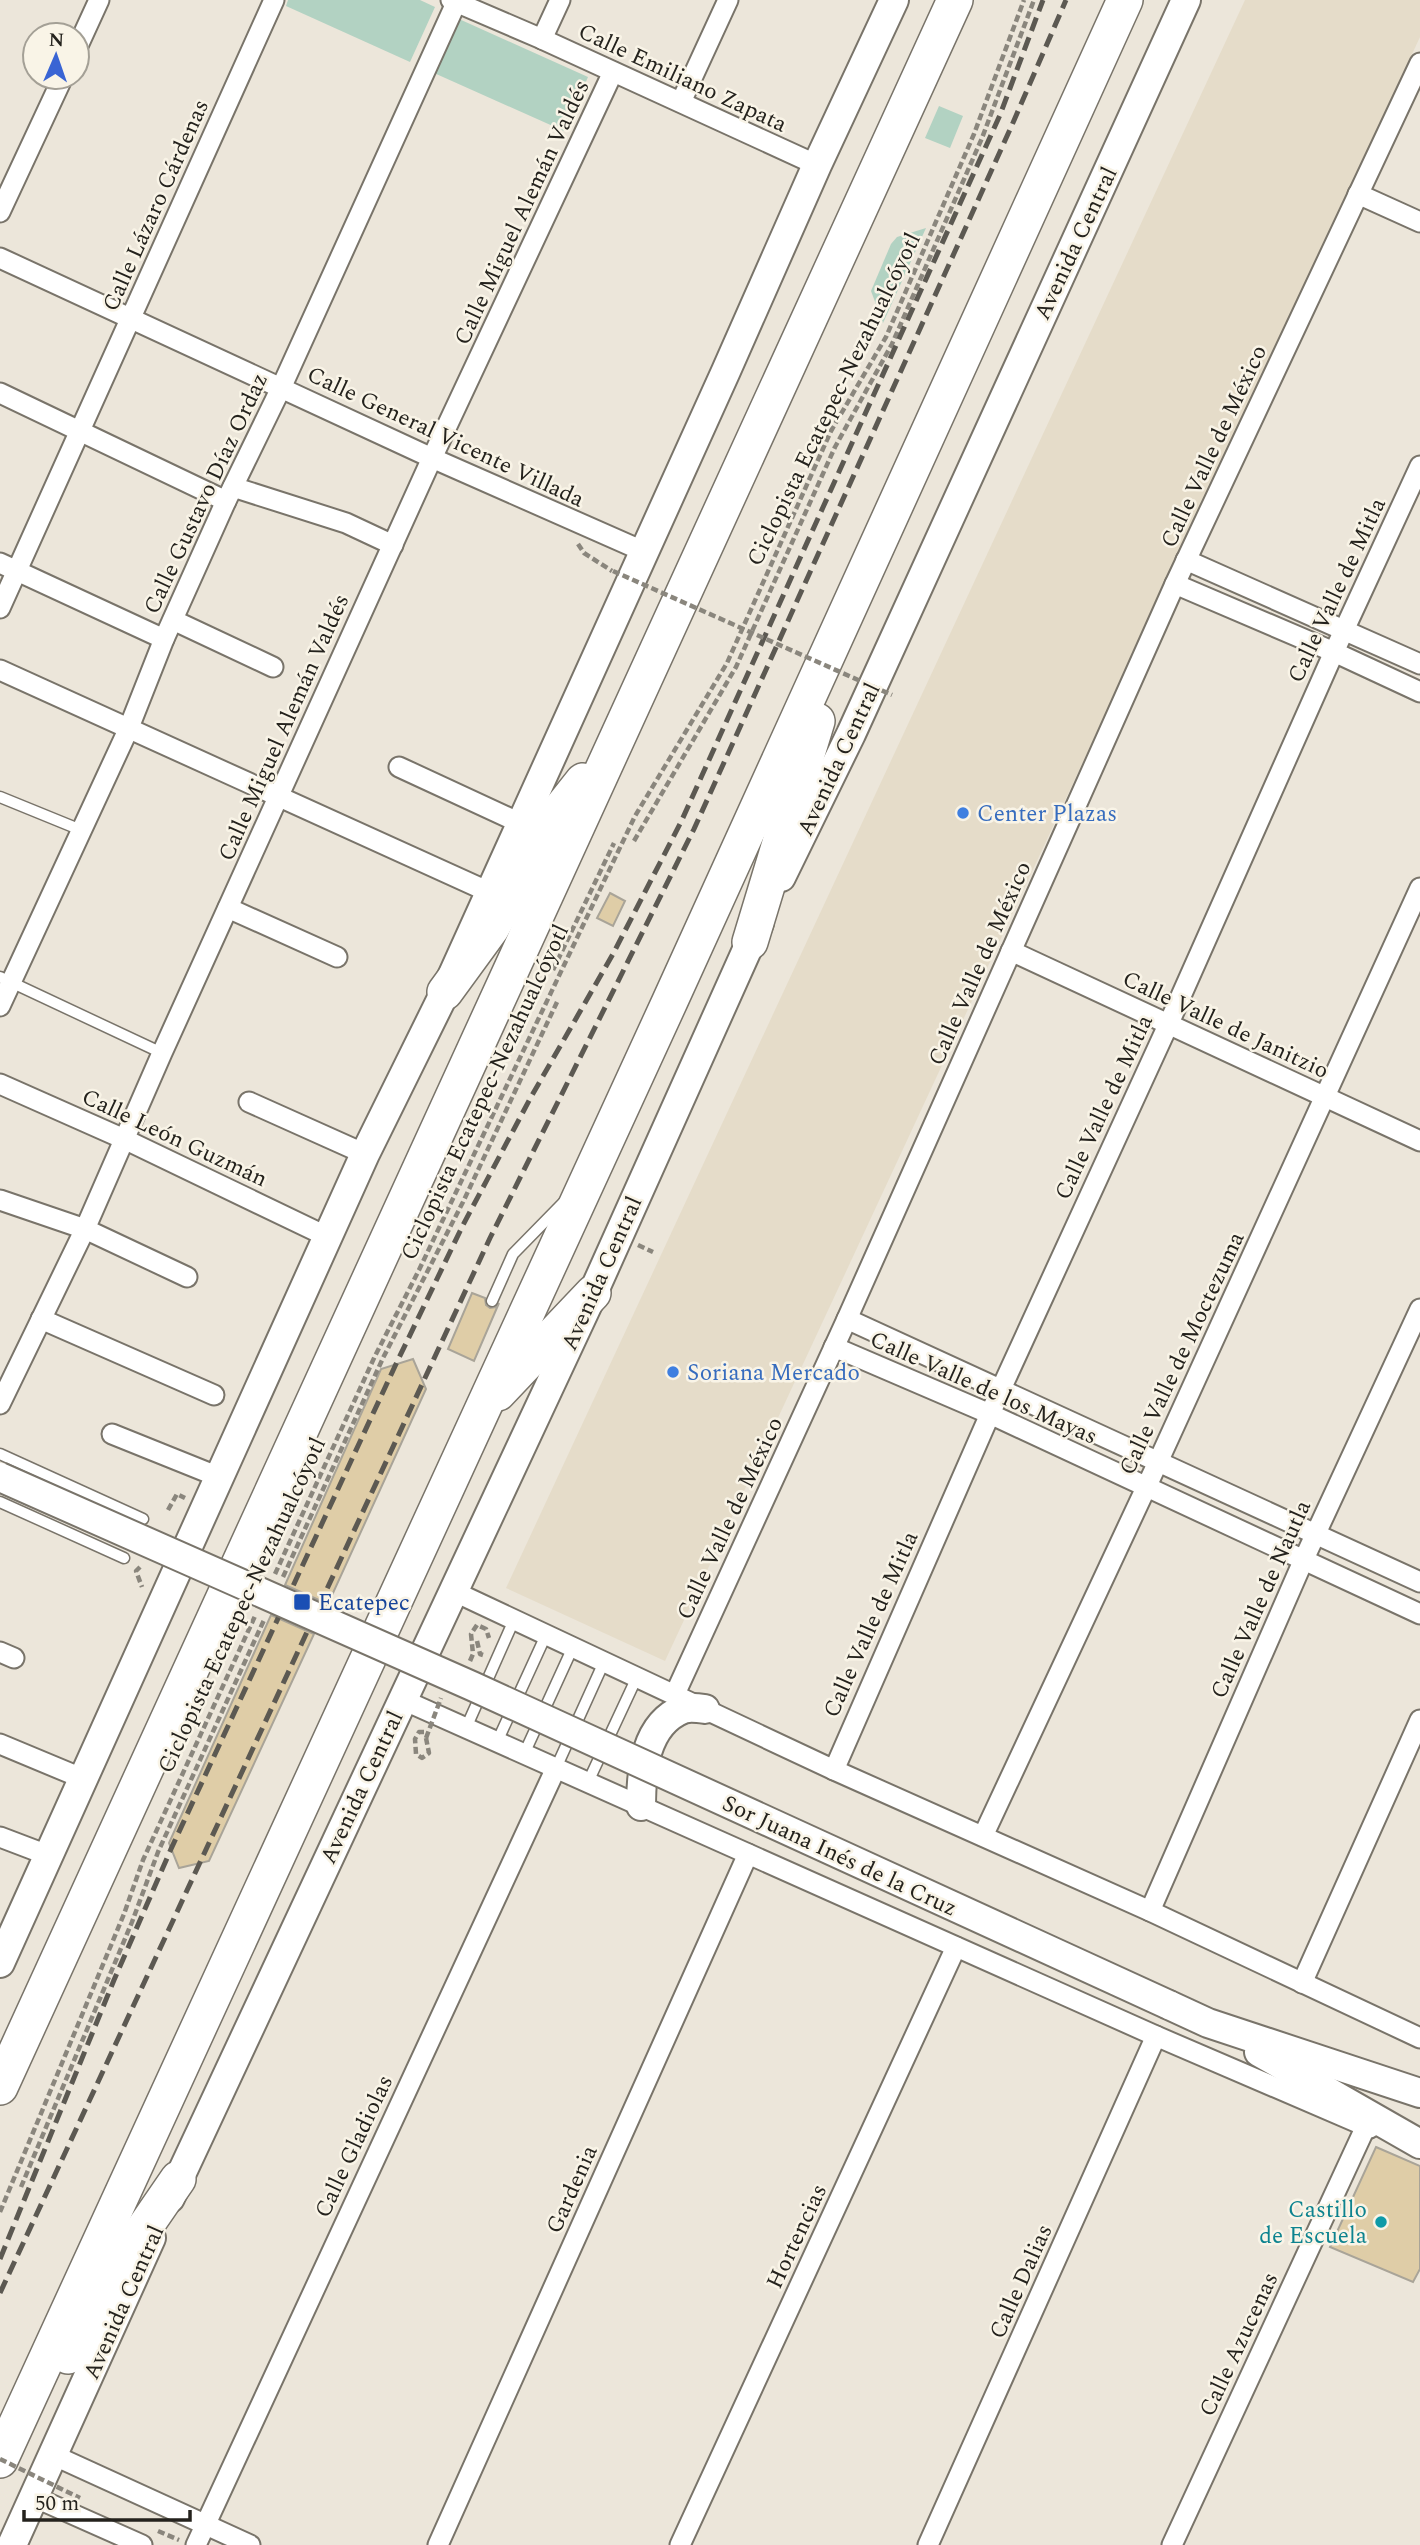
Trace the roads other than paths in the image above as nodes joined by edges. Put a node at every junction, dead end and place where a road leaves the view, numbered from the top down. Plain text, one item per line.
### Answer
1 (99, 0) edge
2 (274, 0) edge
3 (560, 0) edge
4 (729, 0) edge
5 (894, 0) edge
6 (956, 0) edge
7 (1125, 0) edge
8 (1186, 0) edge
9 (454, 1) edge
10 (89, 21) edge
11 (542, 39) junction
12 (1420, 63) edge
13 (613, 72) junction
14 (56, 91) edge
15 (681, 102) junction
16 (817, 165) junction
17 (1358, 194) junction
18 (0, 212) edge
19 (1420, 222) edge
20 (0, 258) edge
21 (131, 317) junction
22 (281, 388) junction
23 (0, 393) edge
24 (78, 430) junction
25 (432, 458) junction
26 (1420, 466) edge
27 (229, 494) junction
28 (393, 545) junction
29 (645, 552) junction
30 (1186, 560) junction
31 (8, 567) edge
32 (1175, 584) junction
33 (858, 587) junction
34 (0, 608) edge
35 (173, 620) junction
36 (1345, 629) junction
37 (164, 639) junction
38 (1334, 652) junction
39 (1420, 664) edge
40 (272, 667) dead end
41 (0, 670) edge
42 (1420, 692) edge
43 (128, 730) junction
44 (620, 734) junction
45 (399, 767) dead end
46 (0, 797) edge
47 (278, 798) junction
48 (520, 823) junction
49 (81, 830) junction
50 (1420, 888) edge
51 (489, 892) junction
52 (228, 908) junction
53 (750, 942) junction
54 (1011, 951) junction
55 (337, 957) dead end
56 (6, 980) edge
57 (445, 992) junction
58 (0, 1006) edge
59 (1169, 1023) junction
60 (162, 1054) junction
61 (0, 1084) edge
62 (1325, 1098) junction
63 (249, 1102) dead end
64 (124, 1139) junction
65 (1420, 1141) edge
66 (365, 1154) junction
67 (588, 1178) junction
68 (0, 1200) edge
69 (85, 1229) junction
70 (328, 1237) junction
71 (187, 1277) dead end
72 (593, 1293) junction
73 (492, 1301) dead end
74 (1420, 1309) edge
75 (41, 1319) junction
76 (847, 1319) junction
77 (834, 1347) junction
78 (1001, 1388) junction
79 (214, 1395) dead end
80 (0, 1404) edge
81 (479, 1413) junction
82 (990, 1414) junction
83 (112, 1434) dead end
84 (0, 1454) edge
85 (1158, 1462) junction
86 (0, 1477) edge
87 (219, 1477) junction
88 (1146, 1488) junction
89 (0, 1502) edge
90 (143, 1519) dead end
91 (1316, 1534) junction
92 (124, 1558) dead end
93 (1304, 1559) junction
94 (1420, 1582) edge
95 (453, 1591) junction
96 (1420, 1614) edge
97 (514, 1620) junction
98 (547, 1635) junction
99 (573, 1647) junction
100 (604, 1661) junction
101 (637, 1677) junction
102 (675, 1694) junction
103 (401, 1699) junction
104 (705, 1709) junction
105 (1420, 1720) edge
106 (466, 1728) junction
107 (497, 1742) junction
108 (0, 1744) edge
109 (524, 1754) junction
110 (556, 1768) junction
111 (834, 1770) junction
112 (84, 1779) junction
113 (588, 1782) junction
114 (641, 1806) junction
115 (983, 1836) junction
116 (0, 1838) edge
117 (748, 1854) junction
118 (50, 1856) junction
119 (1150, 1911) junction
120 (956, 1947) junction
121 (0, 1963) edge
122 (1302, 1983) junction
123 (1208, 2023) junction
124 (1156, 2036) junction
125 (1420, 2038) edge
126 (0, 2087) edge
127 (1420, 2093) edge
128 (1366, 2126) junction
129 (1420, 2146) edge
130 (178, 2179) junction
131 (24, 2406) junction
132 (53, 2455) junction
133 (0, 2459) edge
134 (34, 2497) junction
135 (205, 2524) junction
136 (12, 2545) edge
137 (142, 2545) edge
138 (195, 2545) edge
139 (250, 2545) edge
140 (438, 2545) edge
141 (680, 2545) edge
142 (928, 2545) edge
143 (1172, 2545) edge

1 - 10 street
2 - 21 street, Calle Lázaro Cárdenas
3 - 11 street
4 - 15 street
5 - 16 main road
6 - 44 highway
7 - 33 highway, Avenida Central
8 - 53 main road, Avenida Central
9 - 11 street, Calle Emiliano Zapata
9 - 22 street, Calle Gustavo Díaz Ordaz
11 - 13 street, Calle Emiliano Zapata
12 - 17 street, Calle Valle de México
13 - 15 street, Calle Emiliano Zapata
13 - 25 street, Calle Miguel Alemán Valdés
14 - 18 street
15 - 16 street, Calle Emiliano Zapata
16 - 29 main road
17 - 19 street
17 - 30 street, Calle Valle de México
20 - 21 street, Calle General Vicente Villada
21 - 22 street, Calle General Vicente Villada
21 - 24 street, Calle Lázaro Cárdenas
22 - 25 street, Calle General Vicente Villada
22 - 27 street, Calle Gustavo Díaz Ordaz
23 - 24 street
24 - 27 street
24 - 31 street, Calle Lázaro Cárdenas
25 - 28 street, Calle Miguel Alemán Valdés
25 - 29 street, Calle General Vicente Villada
26 - 36 street, Calle Valle de Mitla
27 - 28 street
27 - 35 street, Calle Gustavo Díaz Ordaz
28 - 47 street, Calle Miguel Alemán Valdés
29 - 48 main road
30 - 32 street, Calle Valle de México
30 - 36 street
31 - 34 street, Calle Lázaro Cárdenas
31 - 37 street
32 - 38 street
32 - 54 street, Calle Valle de México
33 - 53 highway
33 - 67 highway, Avenida Central
35 - 37 street, Calle Gustavo Díaz Ordaz
35 - 40 street
36 - 38 street, Calle Valle de Mitla
36 - 39 street
37 - 43 street, Calle Gustavo Díaz Ordaz
38 - 42 street
38 - 59 street, Calle Valle de Mitla
41 - 43 street
43 - 47 street
43 - 49 street, Calle Gustavo Díaz Ordaz
44 - 57 highway
44 - 126 highway
45 - 48 street
46 - 49 lane
47 - 51 street
47 - 52 street, Calle Miguel Alemán Valdés
48 - 51 main road
49 - 56 street, Calle Gustavo Díaz Ordaz
50 - 62 street, Calle Valle de Moctezuma
51 - 57 main road
52 - 55 street
52 - 60 street, Calle Miguel Alemán Valdés
53 - 72 main road, Avenida Central
54 - 59 street, Calle Valle de Janitzio
54 - 76 street, Calle Valle de México
56 - 58 street, Calle Gustavo Díaz Ordaz
56 - 60 lane
57 - 66 main road
59 - 62 street, Calle Valle de Janitzio
59 - 78 street, Calle Valle de Mitla
60 - 64 street, Calle Miguel Alemán Valdés
61 - 64 street, Calle León Guzmán
62 - 65 street, Calle Valle de Janitzio
62 - 85 street, Calle Valle de Moctezuma
63 - 66 street
64 - 69 street, Calle Miguel Alemán Valdés
64 - 70 street, Calle León Guzmán
66 - 70 main road
67 - 73 lane
67 - 81 highway, Avenida Central
68 - 69 street
69 - 71 street
69 - 75 street, Calle Miguel Alemán Valdés
70 - 87 main road
72 - 81 highway
72 - 95 main road, Avenida Central
74 - 91 street, Calle Valle de Nautla
75 - 79 street
75 - 80 street, Calle Miguel Alemán Valdés
76 - 77 street, Calle Valle de México
76 - 78 street, Calle Valle de los Mayas
77 - 82 street, Calle Valle de los Mayas
77 - 102 street, Calle Valle de México
78 - 82 street, Calle Valle de Mitla
78 - 85 street, Calle Valle de los Mayas
81 - 131 highway, Avenida Central
82 - 88 street, Calle Valle de los Mayas
82 - 111 street, Calle Valle de Mitla
83 - 87 street
84 - 90 lane
85 - 88 street, Calle Valle de Moctezuma
85 - 91 street, Calle Valle de los Mayas
86 - 123 main road, Sor Juana Inés de la Cruz, bridge
87 - 112 main road
88 - 93 street, Calle Valle de los Mayas
88 - 115 street, Calle Valle de Moctezuma
89 - 92 lane
91 - 93 street, Calle Valle de Nautla
91 - 94 street, Calle Valle de los Mayas
93 - 96 street, Calle Valle de los Mayas
93 - 119 street, Calle Valle de Nautla
95 - 97 street
95 - 103 main road, Avenida Central
97 - 98 street
97 - 106 lane
98 - 99 street
98 - 107 lane
99 - 100 street
99 - 109 lane
100 - 101 street
100 - 110 lane
101 - 102 street
101 - 113 lane
102 - 104 street
103 - 106 street
103 - 130 main road, Avenida Central
104 - 111 street
104 - 114 main road
105 - 122 street
106 - 107 street
107 - 109 street
108 - 112 street
109 - 110 street
110 - 113 street
110 - 135 street, Calle Gladiolas
111 - 115 street
112 - 118 main road
113 - 114 street
114 - 117 street
115 - 119 street
116 - 118 street
117 - 120 street
117 - 140 street, Gardenia
118 - 121 main road
119 - 122 street
120 - 124 street
120 - 141 street, Hortencias
122 - 125 street
123 - 127 main road, Sor Juana Inés de la Cruz
123 - 129 main road, Sor Juana Inés de la Cruz
124 - 128 street
124 - 142 street, Calle Dalias
128 - 129 street
128 - 143 street, Calle Azucenas
130 - 131 highway
130 - 132 main road, Avenida Central
131 - 133 highway, Avenida Central
132 - 134 main road, Avenida Central
132 - 135 street
134 - 136 main road, Avenida Central
134 - 137 street
135 - 138 street, Calle Gladiolas
135 - 139 street

